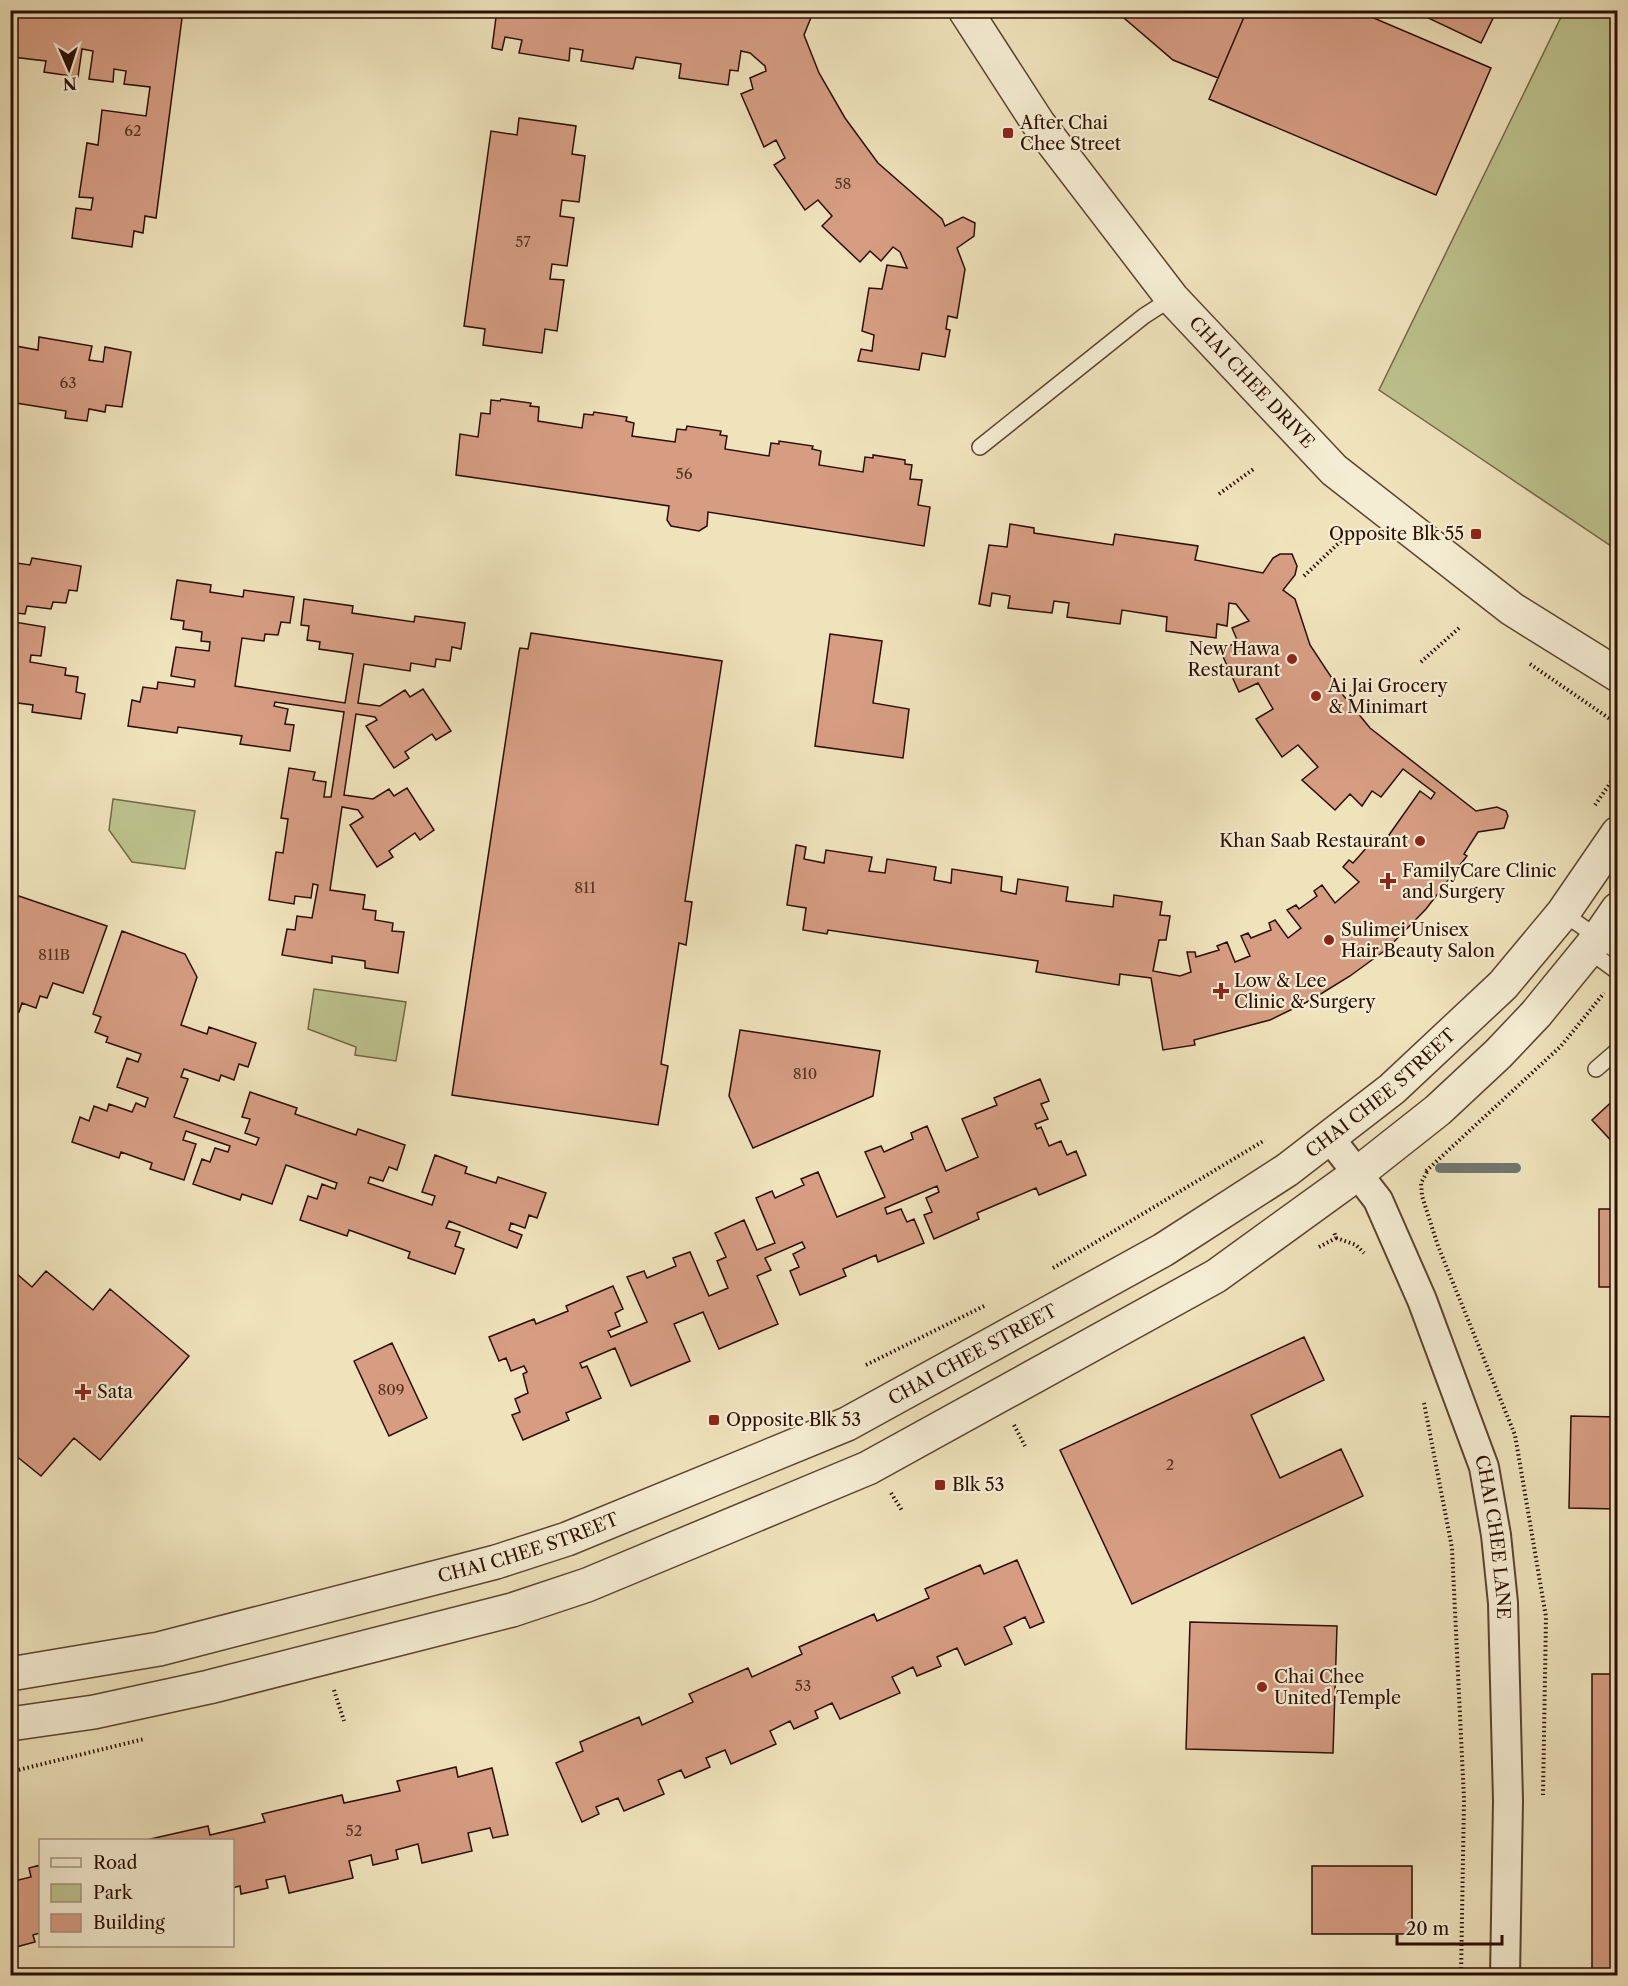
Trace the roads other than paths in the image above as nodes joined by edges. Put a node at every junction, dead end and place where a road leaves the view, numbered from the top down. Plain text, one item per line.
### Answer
1 (965, 10) edge
2 (1172, 298) junction
3 (980, 447) dead end
4 (1617, 675) edge
5 (1617, 833) edge
6 (1617, 909) edge
7 (1563, 913) junction
8 (1601, 946) edge
9 (1617, 972) edge
10 (1617, 1050) edge
11 (1596, 1069) dead end
12 (1329, 1137) junction
13 (1357, 1174) junction
14 (10, 1674) edge
15 (10, 1724) edge
16 (1504, 1976) edge

1 - 2 street, CHAI CHEE DRIVE
2 - 3 lane
2 - 4 street, CHAI CHEE DRIVE
5 - 7 street, CHAI CHEE STREET
6 - 8 street
7 - 8 lane
7 - 12 street, CHAI CHEE STREET
8 - 9 lane
8 - 13 street
10 - 11 lane
12 - 13 street, CHAI CHEE LANE
12 - 14 street, CHAI CHEE STREET
13 - 15 street
13 - 16 street, CHAI CHEE LANE

